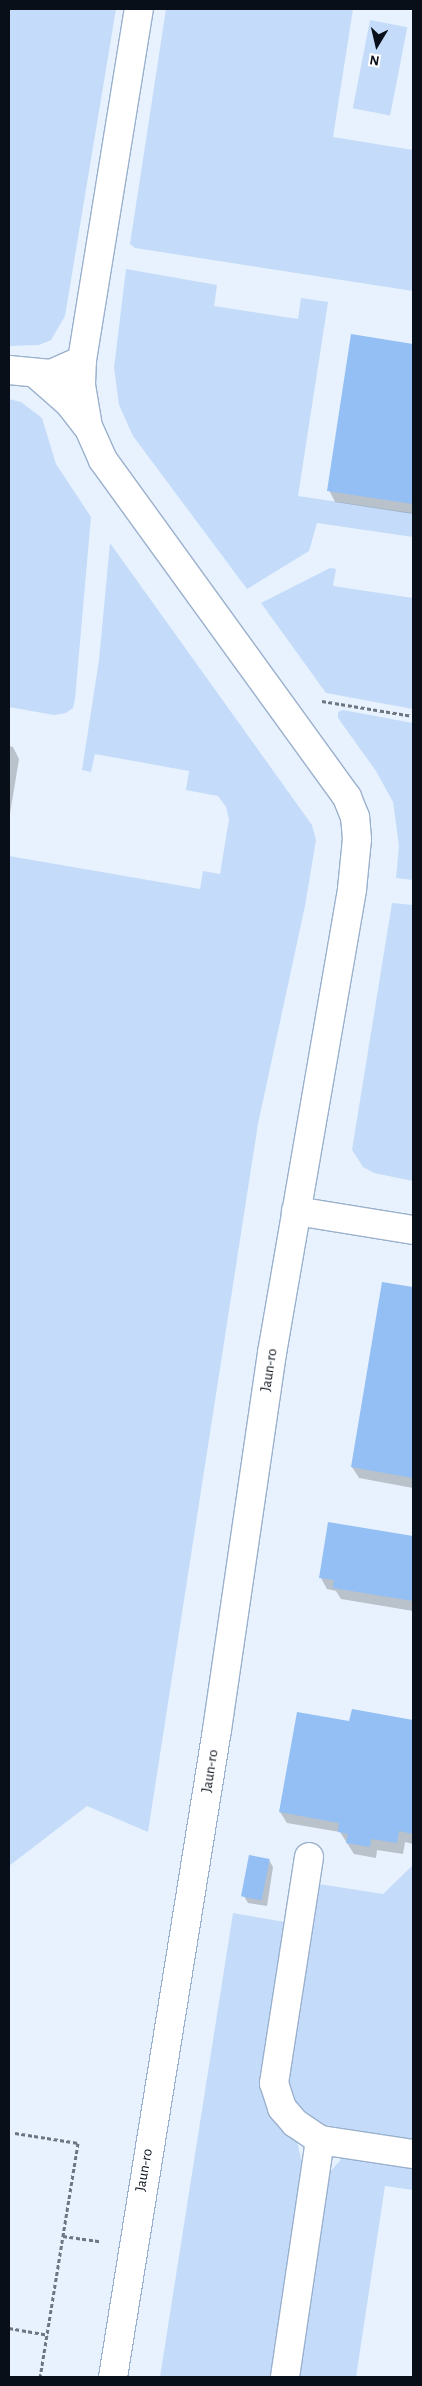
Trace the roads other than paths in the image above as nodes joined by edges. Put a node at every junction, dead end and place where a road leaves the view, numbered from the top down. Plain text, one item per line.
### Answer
1 (139, 9) edge
2 (82, 360) junction
3 (9, 370) edge
4 (36, 374) junction
5 (88, 427) junction
6 (296, 1211) junction
7 (413, 1230) edge
8 (309, 1856) dead end
9 (320, 2140) junction
10 (413, 2154) edge
11 (113, 2377) edge
12 (285, 2377) edge

1 - 2 street
2 - 4 street
2 - 5 street
3 - 4 street
4 - 5 street
5 - 6 street, Jaun-ro
6 - 7 street
6 - 11 street, Jaun-ro
8 - 9 street
9 - 10 street
9 - 12 street

